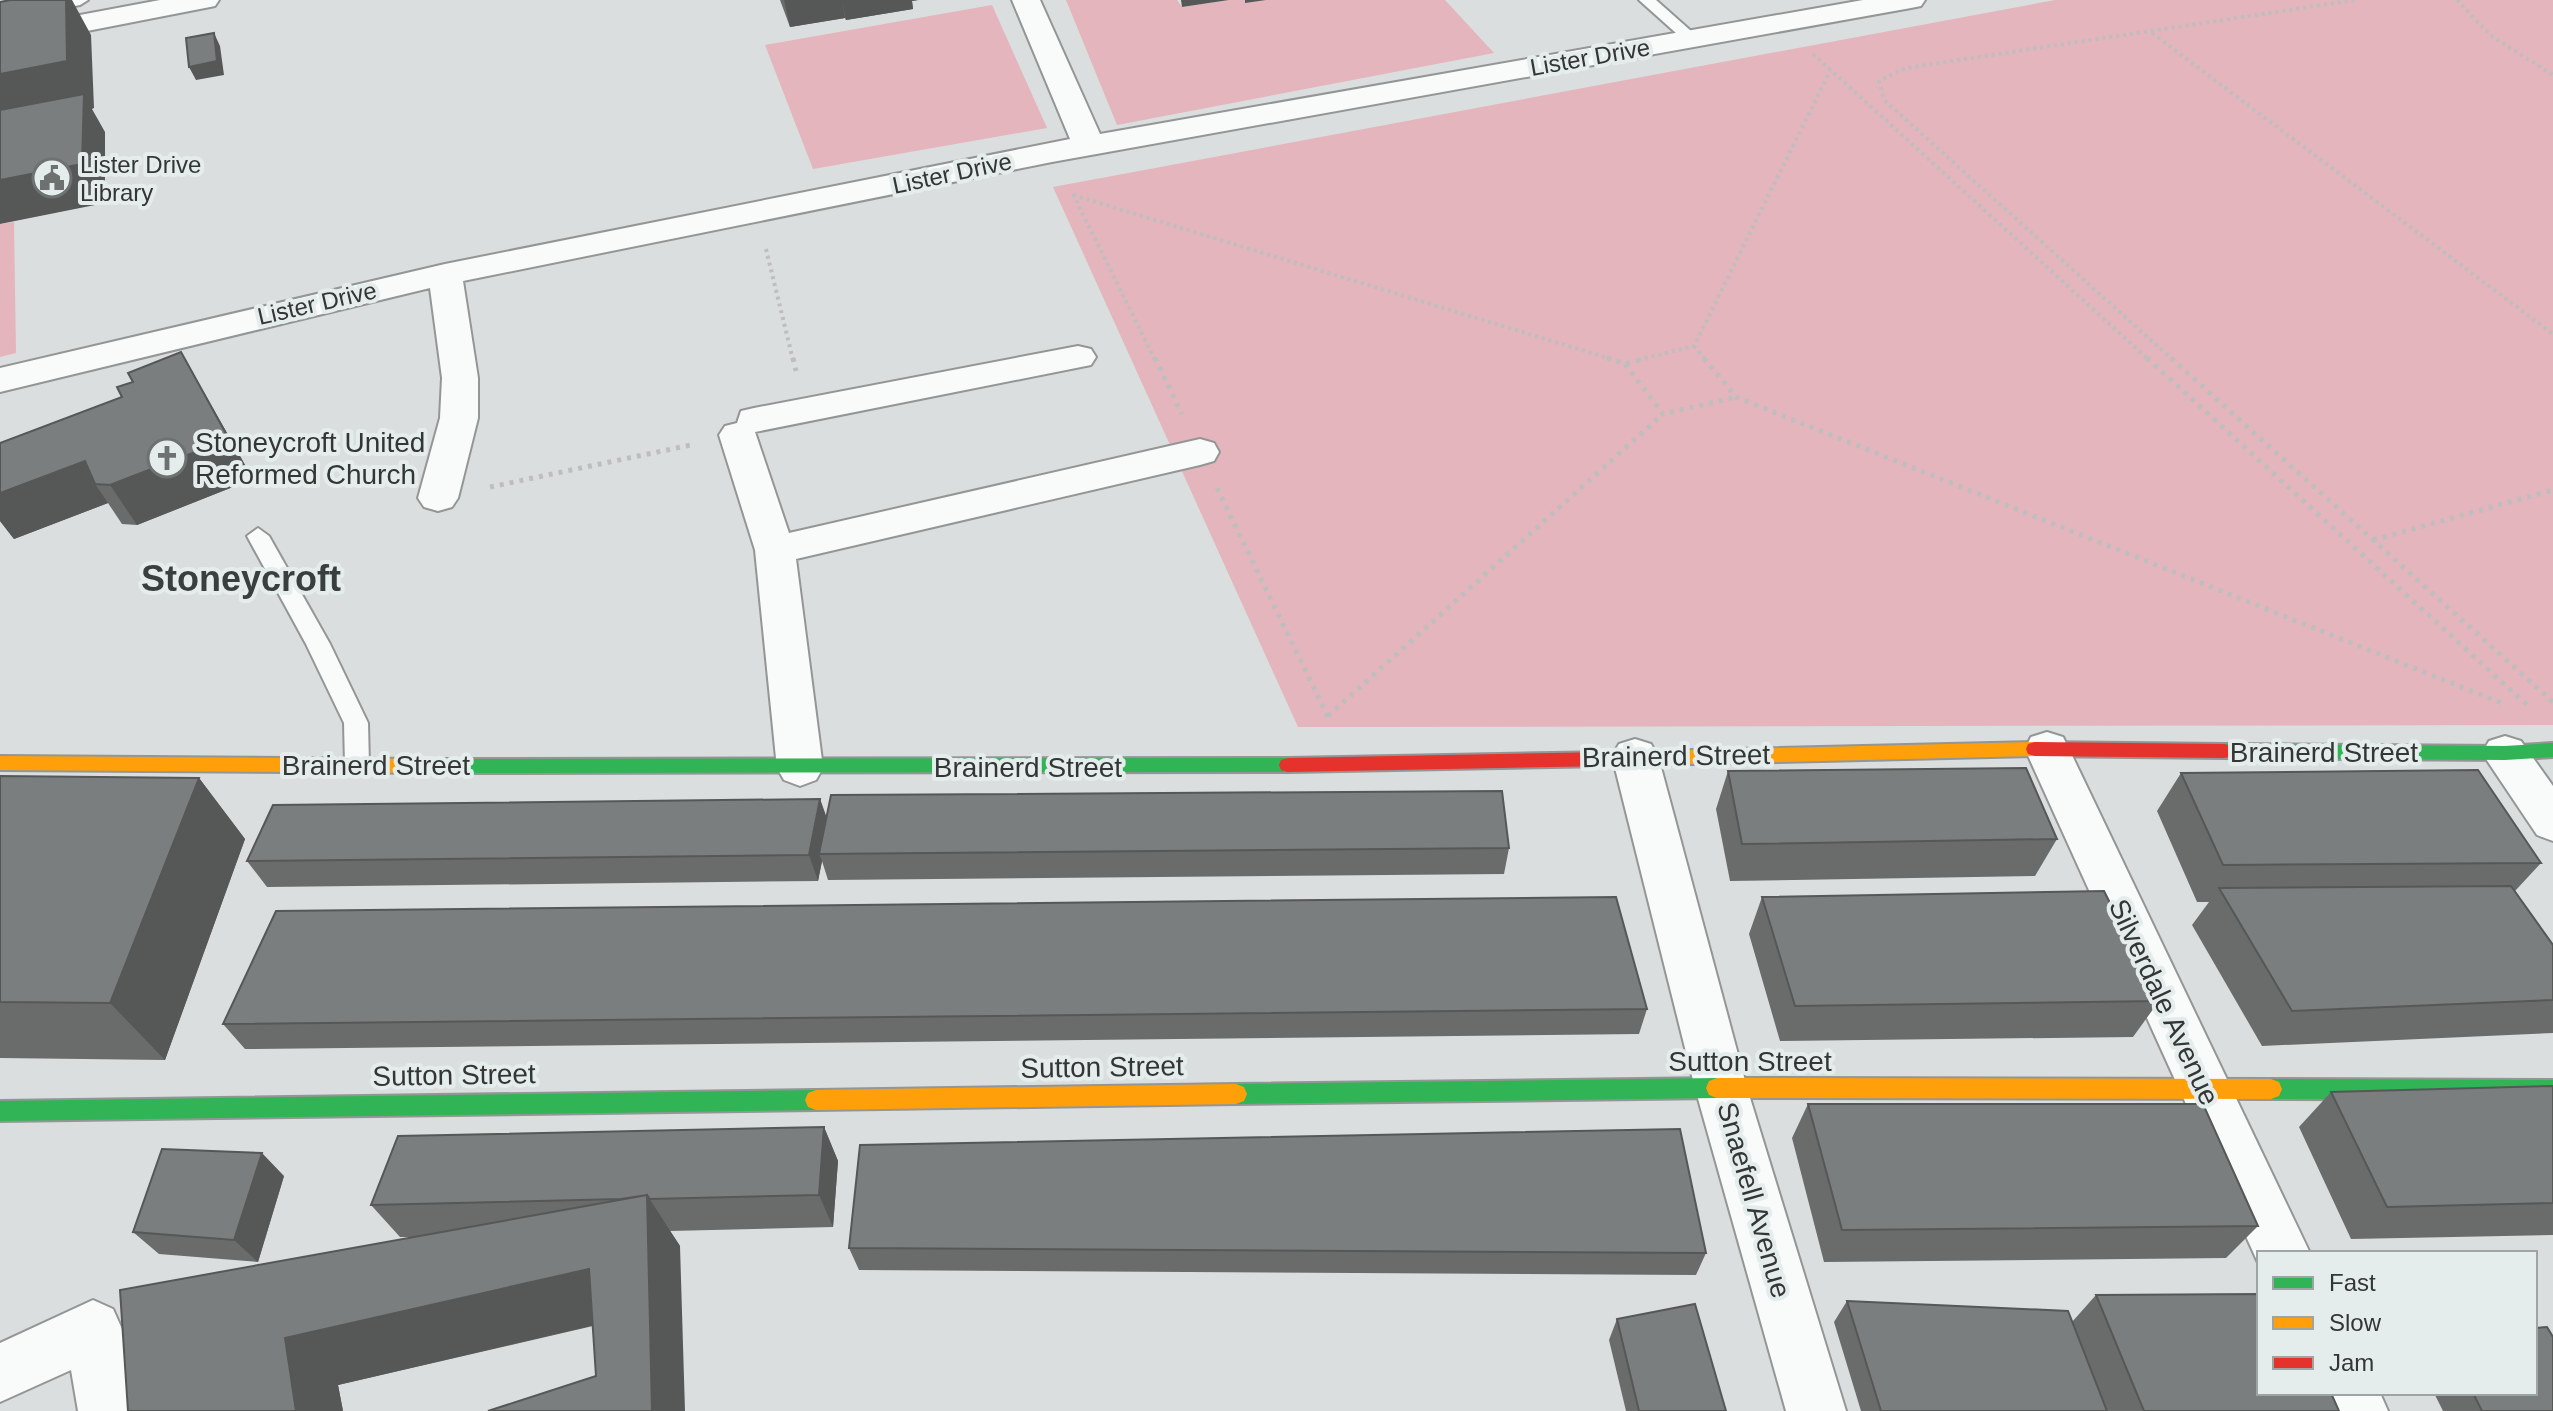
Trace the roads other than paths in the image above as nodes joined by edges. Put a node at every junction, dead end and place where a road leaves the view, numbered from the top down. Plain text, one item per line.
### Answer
1 (80, 0) edge
2 (205, 0) edge
3 (1026, 0) edge
4 (1647, 0) edge
5 (1911, 0) edge
6 (0, 15) edge
7 (0, 39) edge
8 (1692, 39) junction
9 (1089, 146) junction
10 (445, 274) junction
11 (1078, 357) dead end
12 (0, 380) edge
13 (1200, 452) dead end
14 (438, 498) road end
15 (258, 536) dead end
16 (775, 550) junction
17 (2047, 749) junction
18 (2553, 750) edge
19 (2505, 753) junction
20 (1635, 756) junction
21 (0, 763) edge
22 (357, 765) junction
23 (800, 768) junction
24 (2553, 822) edge
25 (1721, 1088) junction
26 (2553, 1090) edge
27 (2205, 1091) junction
28 (0, 1111) edge
29 (2281, 1251) edge
30 (0, 1373) edge
31 (108, 1411) edge
32 (1816, 1411) edge

1 - 6 lane
2 - 7 street
3 - 9 street
4 - 8 lane
5 - 8 street, Lister Drive
8 - 9 street, Lister Drive
9 - 10 street, Lister Drive
10 - 12 street, Lister Drive
10 - 14 street
11 - 16 street
13 - 16 street
15 - 22 lane
16 - 23 street
17 - 19 street, Brainerd Street
17 - 20 street, Brainerd Street
17 - 27 street, Silverdale Avenue
18 - 19 street, Brainerd Street
19 - 24 street
20 - 23 street, Brainerd Street
20 - 25 street, Snaefell Avenue
21 - 22 street, Brainerd Street
22 - 23 street, Brainerd Street
25 - 27 street, Sutton Street
25 - 28 street, Sutton Street
25 - 32 street, Snaefell Avenue
26 - 27 street, Sutton Street
27 - 29 street, Silverdale Avenue
30 - 31 street

